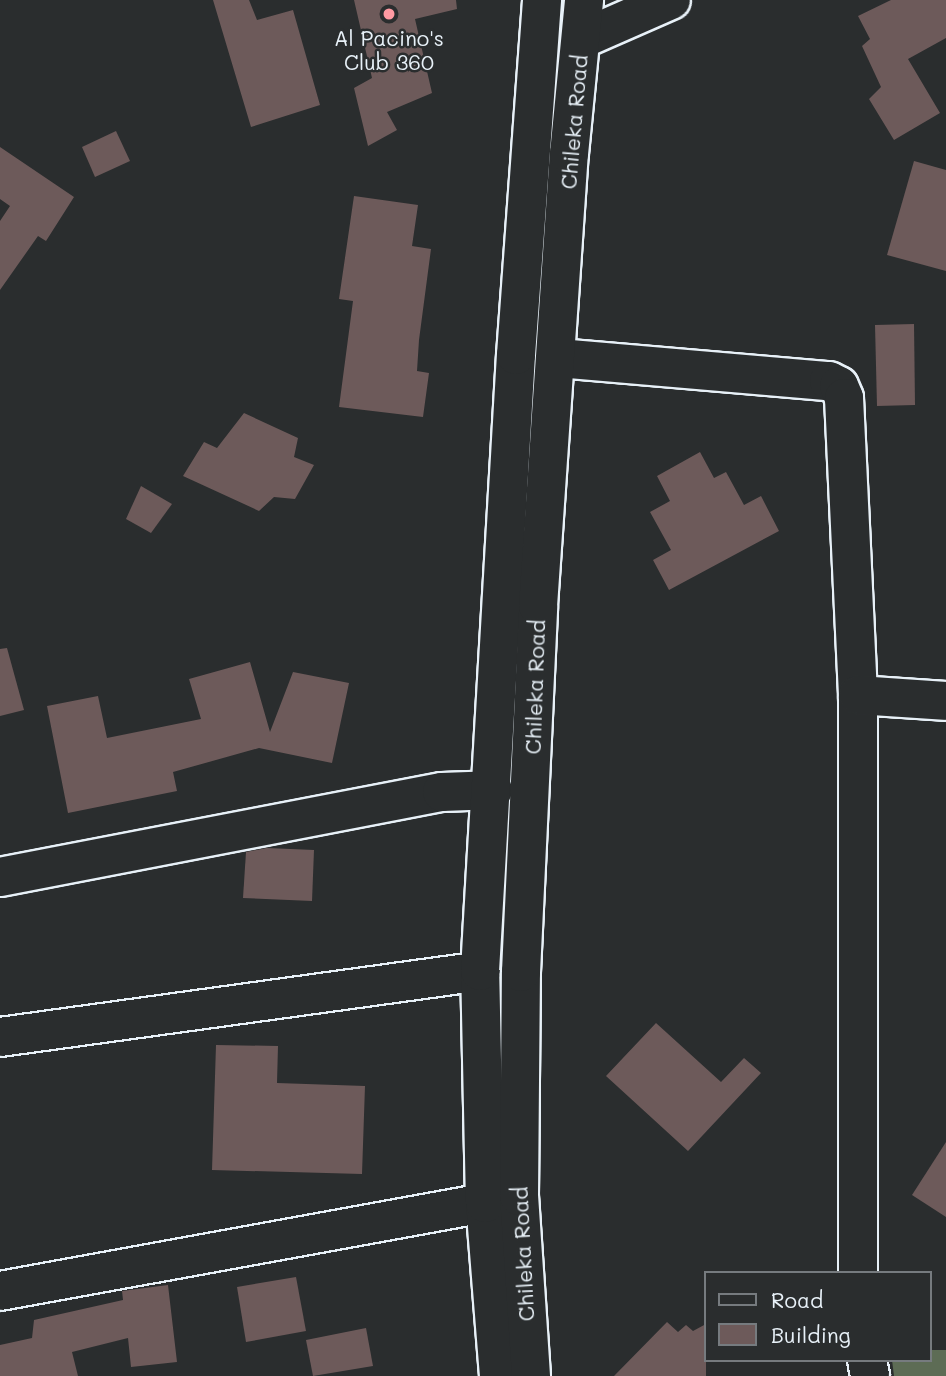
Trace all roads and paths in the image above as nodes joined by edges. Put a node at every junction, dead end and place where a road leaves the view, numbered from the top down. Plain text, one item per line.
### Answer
1 (542, 0) edge
2 (584, 0) edge
3 (671, 0) edge
4 (582, 39) junction
5 (558, 358) junction
6 (858, 695) junction
7 (946, 701) edge
8 (494, 790) junction
9 (0, 877) edge
10 (480, 971) junction
11 (0, 1037) edge
12 (485, 1203) junction
13 (858, 1271) edge
14 (0, 1291) edge
15 (503, 1375) edge

1 - 8 main road, Chileka Road
2 - 4 main road, Chileka Road
3 - 4 main road
4 - 5 main road, Chileka Road
5 - 6 main road
5 - 15 main road, Chileka Road
6 - 7 main road
6 - 13 main road
8 - 9 main road
8 - 10 main road, Chileka Road
10 - 11 main road
10 - 12 main road, Chileka Road
12 - 14 main road
12 - 15 main road, Chileka Road

